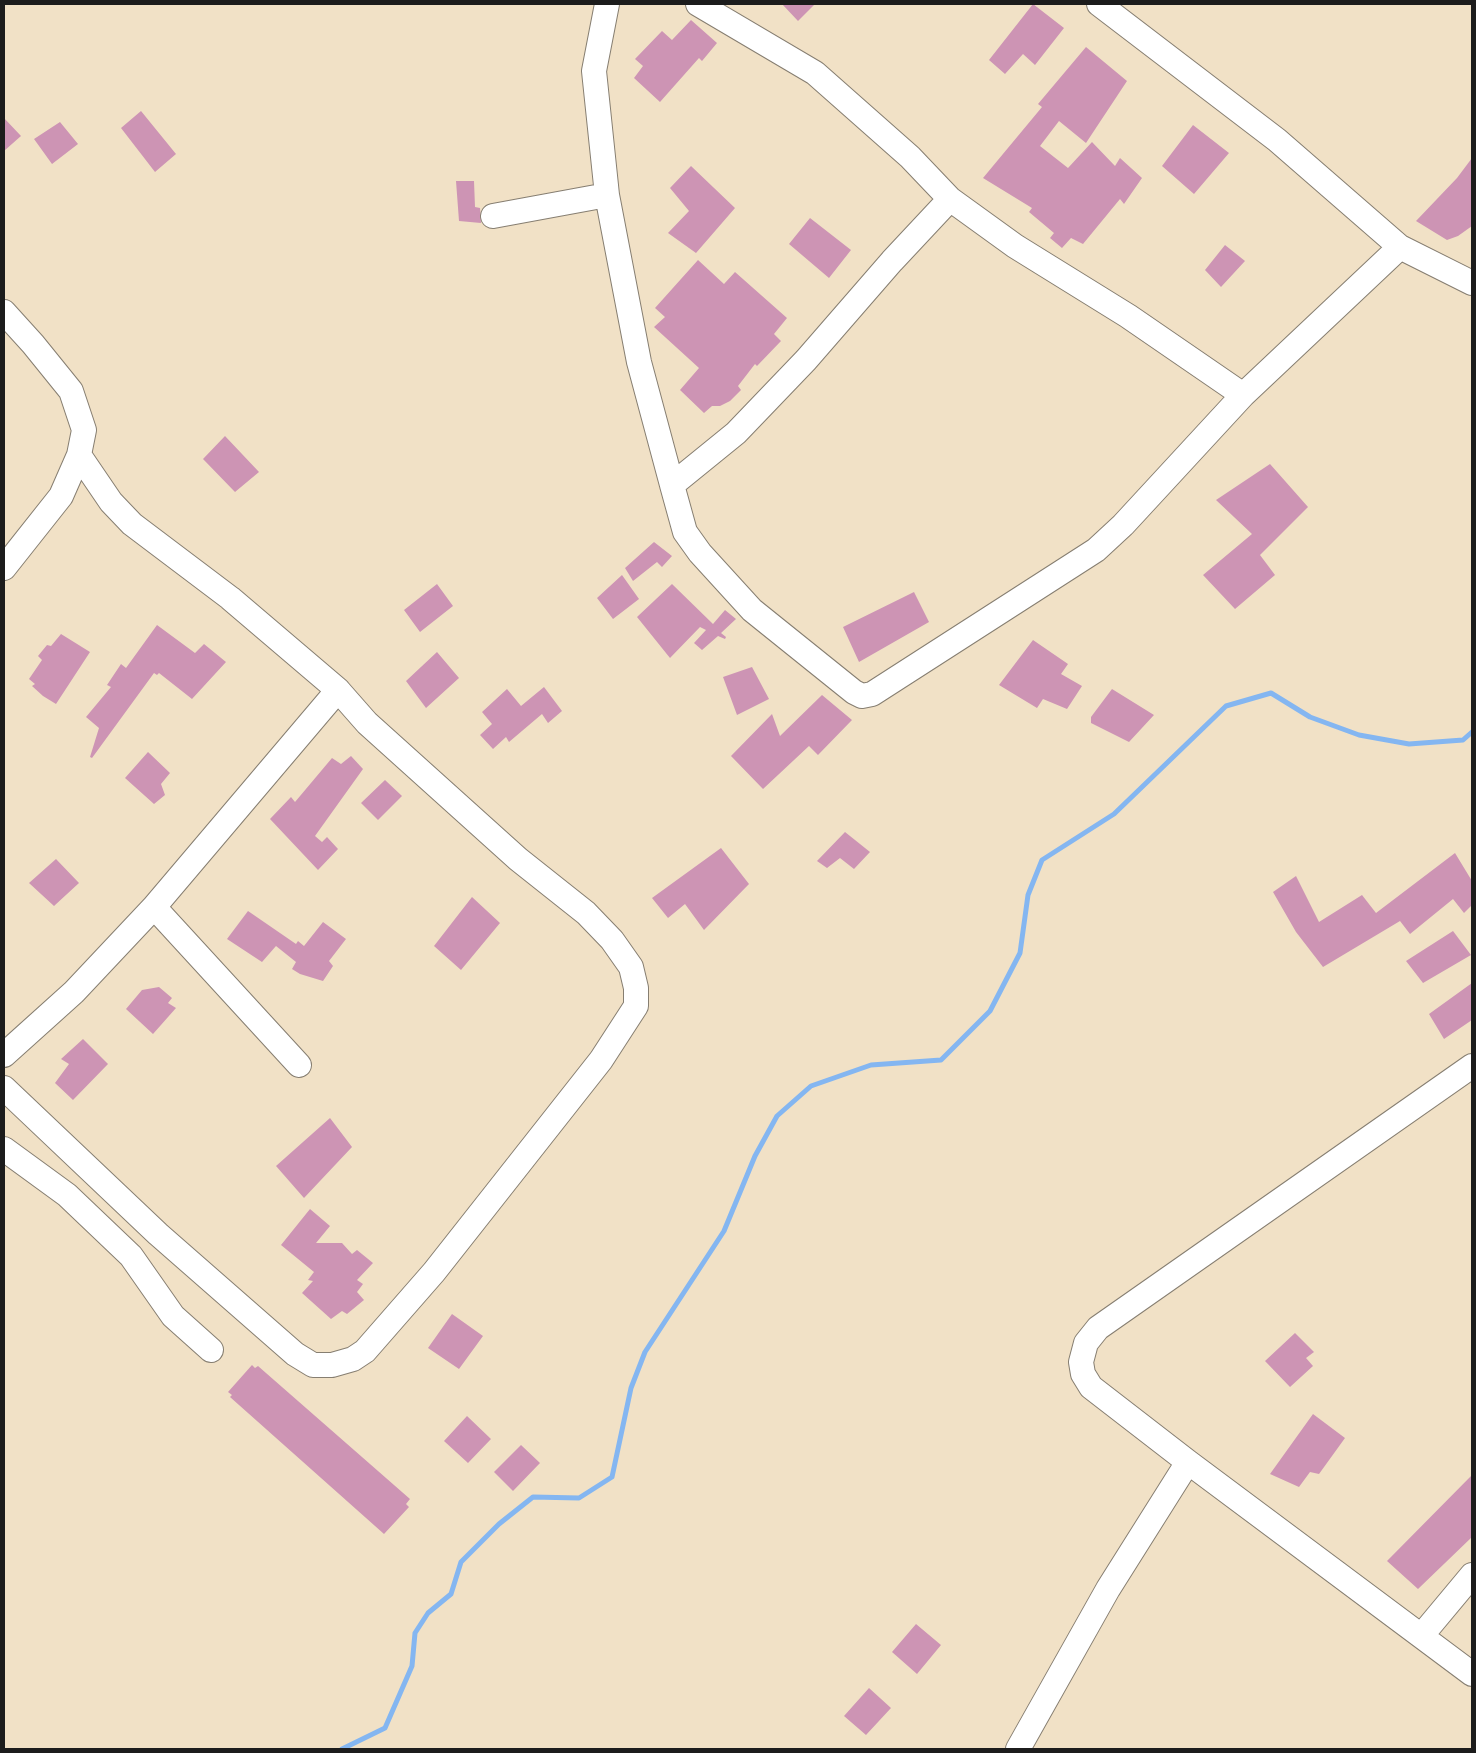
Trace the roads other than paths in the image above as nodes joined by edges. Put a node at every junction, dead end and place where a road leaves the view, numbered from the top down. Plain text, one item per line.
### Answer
1 (607, 4) edge
2 (698, 4) edge
3 (1099, 4) edge
4 (607, 195) junction
5 (950, 199) junction
6 (493, 216) dead end
7 (1400, 247) junction
8 (1472, 283) edge
9 (4, 312) edge
10 (1243, 395) junction
11 (79, 455) junction
12 (672, 485) junction
13 (4, 568) edge
14 (338, 690) junction
15 (154, 906) junction
16 (4, 1055) edge
17 (300, 1065) dead end
18 (1472, 1066) edge
19 (4, 1088) edge
20 (4, 1149) edge
21 (211, 1350) dead end
22 (1188, 1462) junction
23 (1472, 1575) edge
24 (1422, 1635) junction
25 (1472, 1674) edge
26 (1018, 1749) edge

1 - 4 street
2 - 5 street
3 - 7 street
4 - 6 street
4 - 12 street
5 - 10 street
5 - 12 street
7 - 8 street
7 - 10 street
9 - 11 street
10 - 12 street
11 - 13 street
11 - 14 street
14 - 15 street
14 - 19 street
15 - 16 street
15 - 17 street
18 - 22 street
20 - 21 street
22 - 24 street
22 - 26 street
23 - 24 street
24 - 25 street

